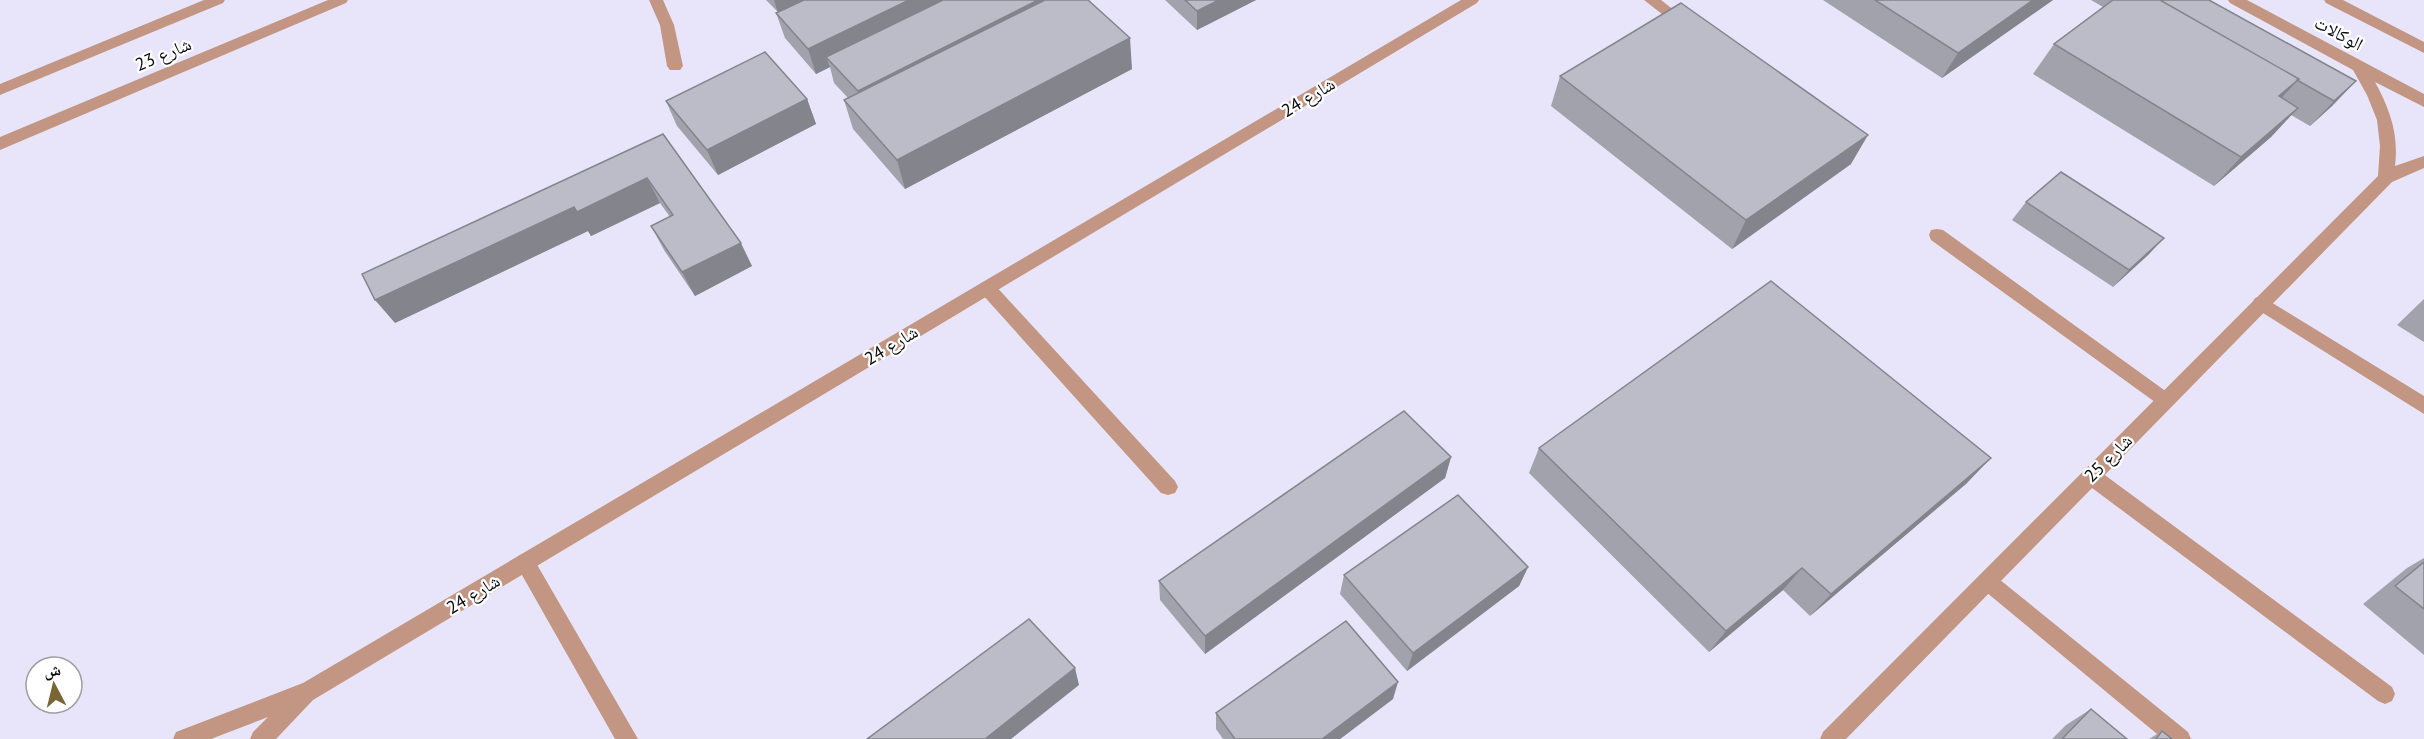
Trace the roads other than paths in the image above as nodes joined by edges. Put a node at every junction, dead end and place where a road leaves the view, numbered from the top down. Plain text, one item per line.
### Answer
1 (218, 0) edge
2 (341, 0) edge
3 (656, 0) edge
4 (1472, 0) edge
5 (1651, 0) edge
6 (2235, 0) edge
7 (2331, 0) edge
8 (1697, 32) edge
9 (2424, 48) edge
10 (54, 66) junction
11 (675, 66) dead end
12 (2358, 66) junction
13 (0, 80) edge
14 (0, 90) edge
15 (2424, 101) edge
16 (0, 144) edge
17 (2424, 162) edge
18 (2386, 178) junction
19 (1937, 235) dead end
20 (987, 288) junction
21 (2261, 303) junction
22 (2165, 400) junction
23 (2424, 406) edge
24 (2091, 476) junction
25 (1168, 487) dead end
26 (525, 562) junction
27 (1987, 581) junction
28 (310, 691) junction
29 (2385, 694) dead end
30 (184, 739) edge
31 (261, 739) edge
32 (627, 739) edge
33 (1831, 739) edge
34 (2180, 739) edge

1 - 10 street, شارع 23
2 - 16 street, شارع 23
3 - 11 street
4 - 20 street, شارع 24
5 - 8 street
6 - 12 street, الوكالات
7 - 9 street, الوكالات
10 - 13 street, شارع 23
10 - 14 street, شارع 23
12 - 15 street, الوكالات
12 - 18 street
17 - 18 street, شارع 25
18 - 21 street, شارع 25
19 - 22 street
20 - 25 street
20 - 26 street, شارع 24
21 - 22 street, شارع 25
21 - 23 street
22 - 24 street, شارع 25
24 - 27 street, شارع 25
24 - 29 street
26 - 28 street, شارع 24
26 - 32 street
27 - 33 street, شارع 25
27 - 34 street
28 - 30 street, شارع 24
28 - 31 street, شارع 24

